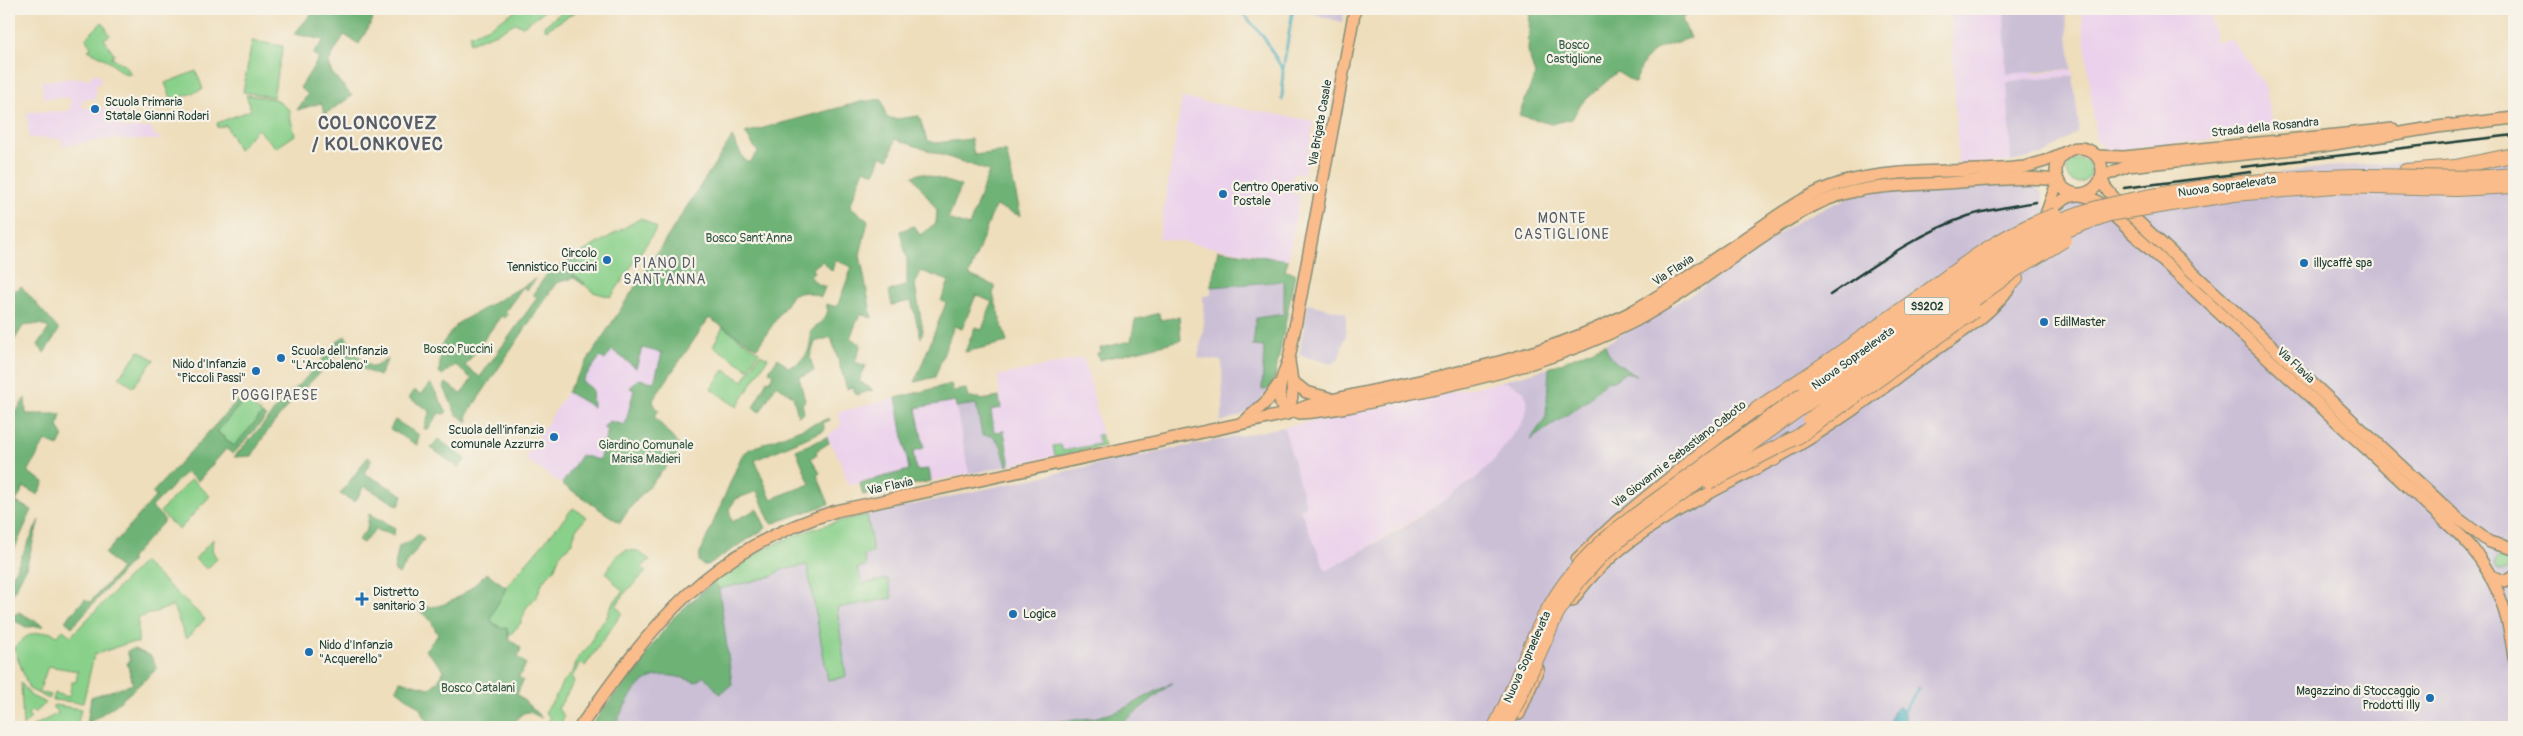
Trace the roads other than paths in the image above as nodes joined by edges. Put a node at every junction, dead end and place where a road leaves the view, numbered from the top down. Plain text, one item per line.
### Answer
1 (1355, 9) edge
2 (2514, 118) edge
3 (2437, 127) junction
4 (2066, 152) junction
5 (2514, 155) edge
6 (2097, 156) junction
7 (2514, 175) edge
8 (2102, 177) junction
9 (2298, 177) junction
10 (2033, 178) junction
11 (2058, 180) junction
12 (2514, 186) edge
13 (2079, 194) junction
14 (2135, 200) junction
15 (2153, 206) junction
16 (2049, 209) junction
17 (2040, 228) junction
18 (2016, 279) junction
19 (1286, 381) junction
20 (1335, 399) junction
21 (1757, 409) junction
22 (1286, 414) junction
23 (1241, 424) junction
24 (1774, 459) junction
25 (1662, 507) junction
26 (2502, 546) junction
27 (2514, 549) edge
28 (2489, 571) junction
29 (2514, 577) edge
30 (2514, 658) edge
31 (580, 727) edge
32 (1488, 727) edge
33 (1495, 727) edge
34 (1506, 727) edge
35 (1512, 727) edge

1 - 19 main road, Via Brigata Casale
2 - 3 main road, Strada della Rosandra
3 - 6 main road, Strada della Rosandra
3 - 8 main road, Strada della Rosandra
4 - 6 main road
4 - 11 main road
4 - 20 main road, Via Flavia
5 - 9 highway, bridge
6 - 8 main road
7 - 9 highway, Nuova Sopraelevata / SS202, bridge
8 - 13 main road
8 - 26 main road, Via Flavia
9 - 14 highway, Nuova Sopraelevata / SS202, bridge
10 - 11 main road, Via Flavia
10 - 16 main road
10 - 22 main road, Via Flavia
11 - 13 main road
11 - 16 main road
12 - 15 highway, Nuova Sopraelevata / SS202, bridge
13 - 16 main road
13 - 28 main road, Via Flavia
14 - 21 highway, bridge
14 - 33 highway, Nuova Sopraelevata / SS202, bridge
15 - 24 highway, bridge
15 - 25 highway, Nuova Sopraelevata / SS202, bridge
16 - 17 main road
17 - 18 main road
17 - 21 main road, Via Giovanni e Sebastiano Caboto
18 - 24 main road
18 - 25 highway, bridge
19 - 20 main road
19 - 22 main road, Via Brigata Casale
19 - 23 main road
20 - 22 main road, Via Flavia
21 - 32 main road, Via Giovanni e Sebastiano Caboto
22 - 23 main road, Via Flavia
23 - 31 main road, Via Flavia
24 - 35 main road
25 - 34 highway, Nuova Sopraelevata / SS202, bridge
26 - 27 main road, Via Flavia
26 - 28 main road
28 - 29 main road
28 - 30 main road, Via Flavia

